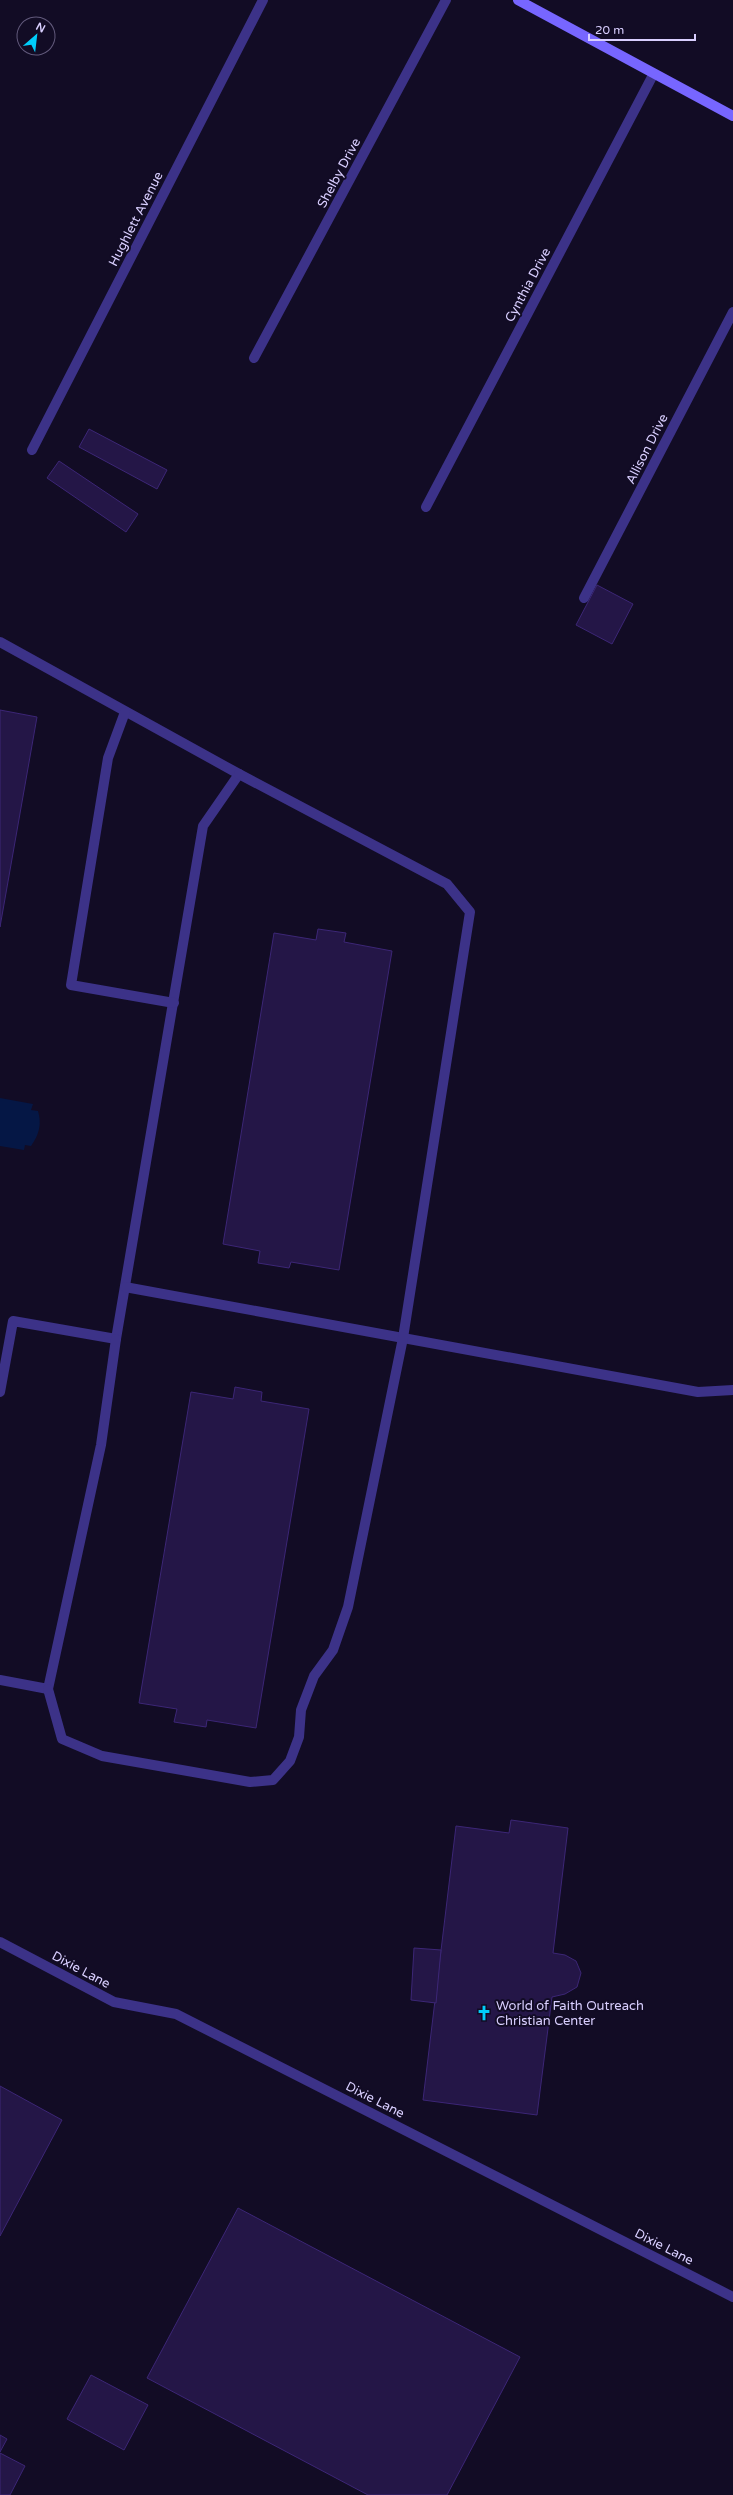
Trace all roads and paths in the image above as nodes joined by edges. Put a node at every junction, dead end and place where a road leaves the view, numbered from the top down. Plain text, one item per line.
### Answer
1 (263, 0) edge
2 (446, 0) edge
3 (518, 0) edge
4 (653, 75) junction
5 (733, 116) edge
6 (733, 312) edge
7 (254, 358) dead end
8 (32, 450) dead end
9 (426, 507) dead end
10 (584, 598) dead end
11 (0, 642) edge
12 (125, 712) junction
13 (239, 774) junction
14 (174, 1003) junction
15 (125, 1287) junction
16 (403, 1338) junction
17 (116, 1339) junction
18 (733, 1390) edge
19 (0, 1392) edge
20 (0, 1680) edge
21 (48, 1689) junction
22 (0, 1942) edge
23 (733, 2297) edge

1 - 8 street, Hughlett Avenue
2 - 7 street, Shelby Drive
3 - 4 street
4 - 5 street
4 - 9 street, Cynthia Drive
6 - 10 street, Allison Drive
11 - 12 street
12 - 13 street
12 - 14 street
13 - 14 street
13 - 16 street
14 - 15 street
15 - 16 street
15 - 17 street
16 - 18 street
16 - 21 street
17 - 19 street
17 - 21 street
20 - 21 street
22 - 23 street, Dixie Lane

